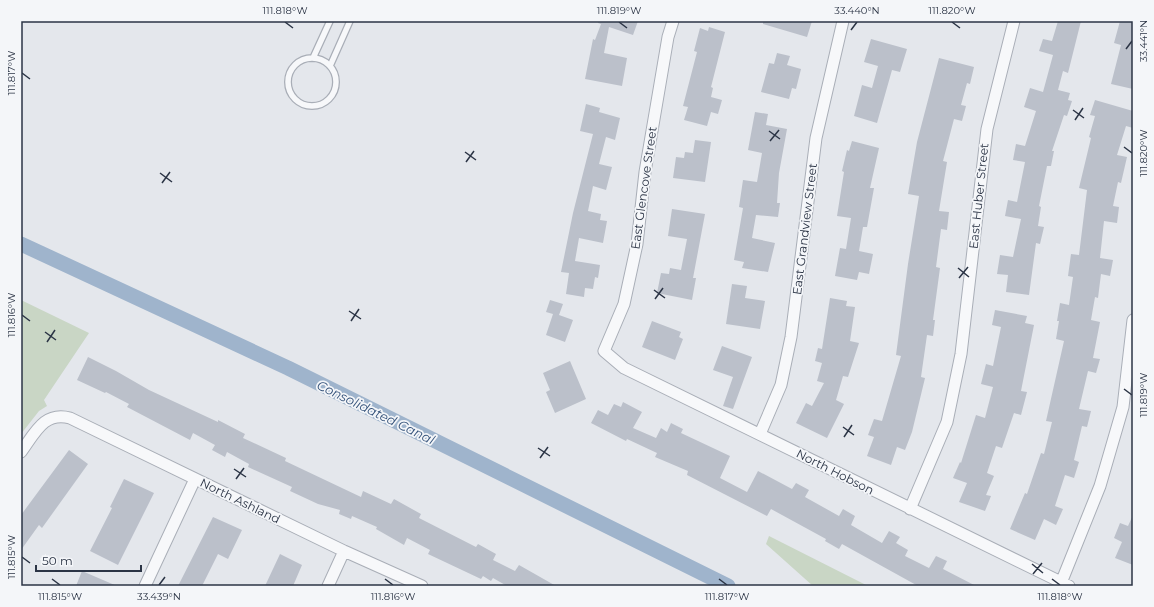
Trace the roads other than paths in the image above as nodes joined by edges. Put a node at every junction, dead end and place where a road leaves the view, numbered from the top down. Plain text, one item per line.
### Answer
1 (330, 21) edge
2 (350, 21) edge
3 (673, 21) edge
4 (843, 21) edge
5 (1014, 21) edge
6 (313, 58) junction
7 (330, 66) junction
8 (1133, 320) edge
9 (604, 351) joint
10 (760, 434) junction
11 (21, 452) edge
12 (195, 479) junction
13 (910, 509) junction
14 (344, 551) junction
15 (1065, 584) edge
16 (145, 586) edge
17 (328, 586) edge
18 (422, 586) edge

1 - 6 lane
2 - 7 lane
3 - 9 street, East Glencove Street
4 - 10 street, East Grandview Street
5 - 13 street, East Huber Street
6 - 7 lane
6 - 7 lane
8 - 15 street
9 - 10 street, North Hobson
10 - 13 street, North Hobson
11 - 12 street, North Ashland
12 - 14 street, North Ashland
12 - 16 street
13 - 15 street, North Hobson
14 - 17 street
14 - 18 street, North Ashland

